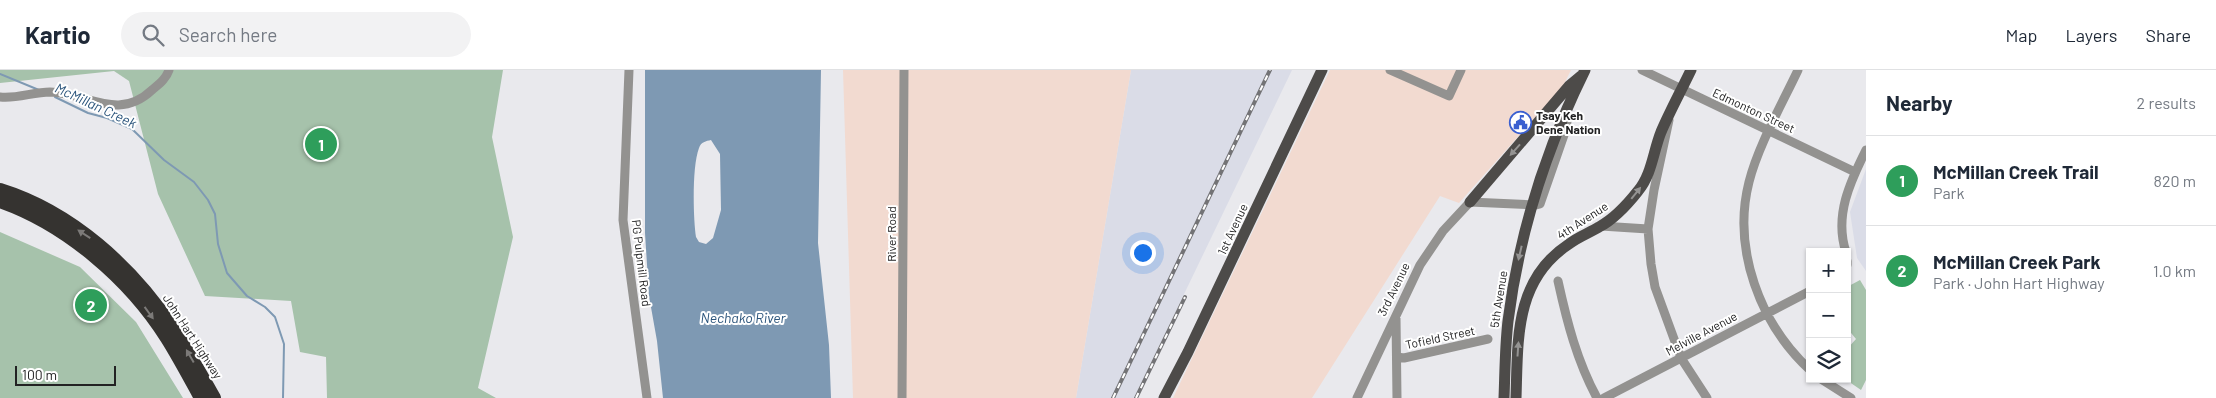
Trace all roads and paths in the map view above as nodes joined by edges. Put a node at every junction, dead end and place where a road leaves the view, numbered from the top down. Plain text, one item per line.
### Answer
1 (169, 70) edge
2 (629, 70) edge
3 (904, 70) edge
4 (1322, 70) edge
5 (1390, 70) edge
6 (1461, 70) edge
7 (1642, 70) edge
8 (1691, 70) edge
9 (1798, 70) edge
10 (1583, 73) edge
11 (1682, 89) junction
12 (0, 97) edge
13 (1671, 112) junction
14 (1769, 130) junction
15 (1866, 150) edge
16 (1855, 172) junction
17 (0, 190) edge
18 (0, 201) edge
19 (1470, 202) junction
20 (1532, 205) junction
21 (1601, 226) junction
22 (1648, 229) junction
23 (1845, 248) edge
24 (1558, 281) dead end
25 (1806, 292) edge
26 (1527, 293) joint
27 (1766, 313) junction
28 (1396, 315) junction
29 (1488, 339) dead end
30 (1397, 357) junction
31 (1681, 358) junction
32 (1806, 366) edge
33 (1827, 383) edge
34 (201, 398) edge
35 (214, 398) edge
36 (647, 398) edge
37 (902, 398) edge
38 (1164, 398) edge
39 (1356, 398) edge
40 (1396, 398) edge
41 (1504, 398) edge
42 (1516, 398) edge
43 (1597, 398) edge
44 (1604, 398) edge
45 (1707, 398) edge
46 (1851, 398) edge

1 - 12 street
2 - 36 street, PG Pulpmill Road
3 - 37 street, River Road
4 - 38 main road, 1st Avenue
5 - 6 street
7 - 11 street, Edmonton Street
8 - 11 main road, 4th Avenue
9 - 14 street
10 -> 19 main road
10 - 20 main road, 5th Avenue
11 - 13 main road, 4th Avenue
11 - 14 street, Edmonton Street
21 -> 13 main road, 4th Avenue
13 - 22 street, 4th Avenue
14 - 16 street, Edmonton Street
14 - 27 street
15 - 16 street
16 - 23 street
35 -> 17 highway, John Hart Highway
18 -> 34 highway, John Hart Highway
19 - 20 street
19 - 28 street, 3rd Avenue
20 -> 41 main road, 5th Avenue
21 - 22 street
21 - 26 main road, 4th Avenue
22 - 31 street, 4th Avenue
24 - 43 street
25 - 27 street, Melville Avenue
42 -> 26 main road, 5th Avenue
27 - 31 street, Melville Avenue
27 - 32 street
28 - 30 street
28 - 39 street, 3rd Avenue
29 - 30 street, Tofield Street
30 - 40 street
31 - 44 street, Melville Avenue
31 - 45 street, 4th Avenue
33 - 46 street

